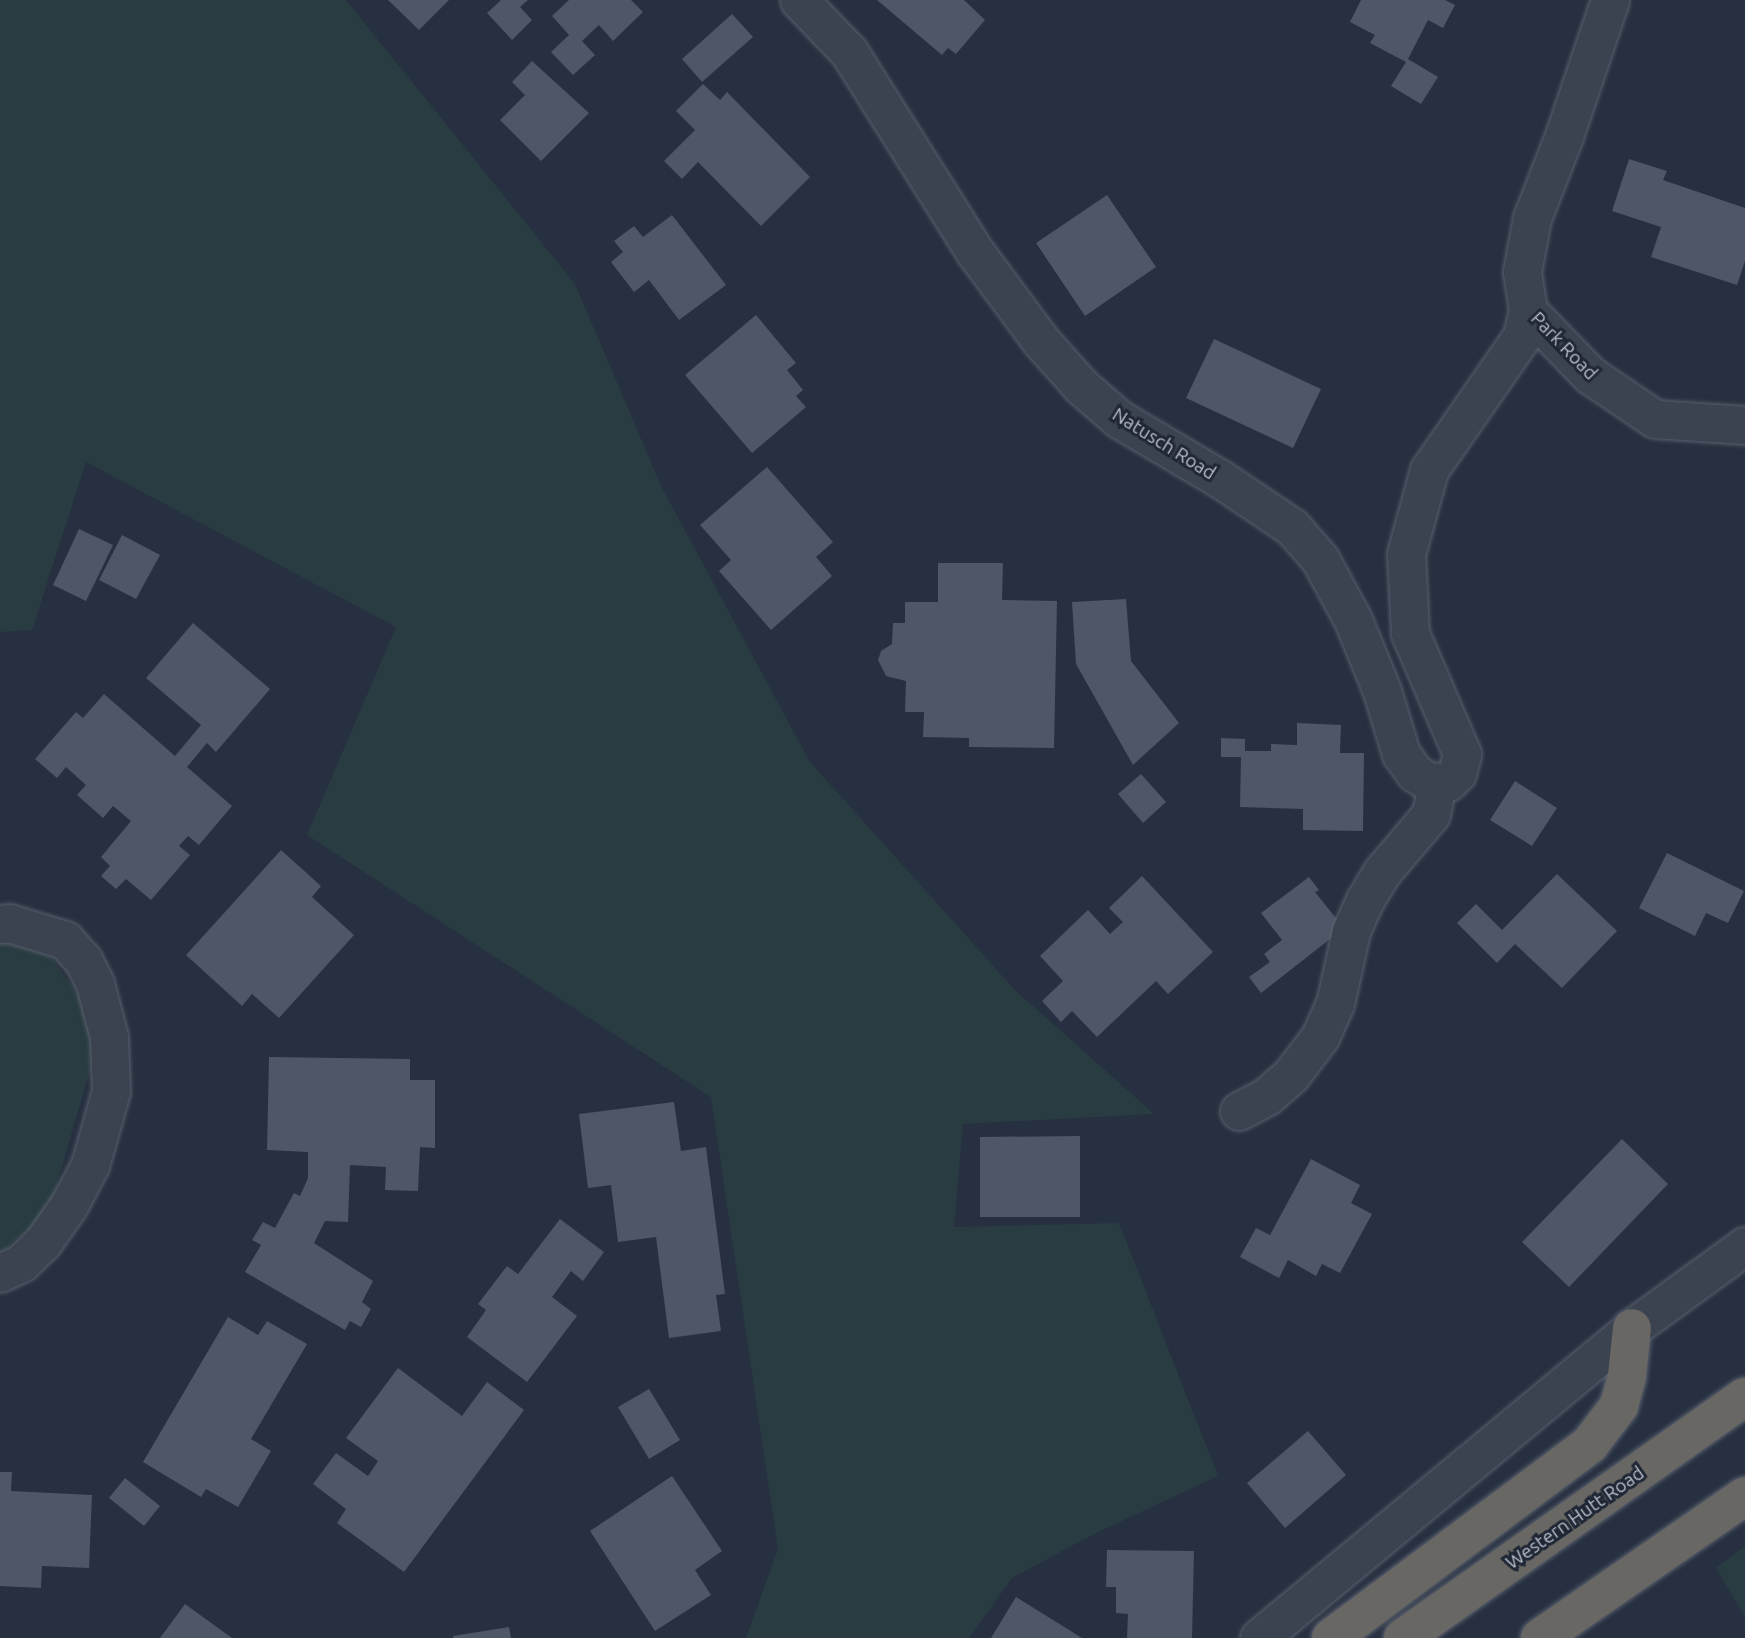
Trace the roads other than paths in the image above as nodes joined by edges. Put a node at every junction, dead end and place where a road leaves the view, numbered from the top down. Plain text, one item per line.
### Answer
1 (799, 0) edge
2 (1610, 0) edge
3 (1528, 311) junction
4 (1745, 425) edge
5 (1437, 782) junction
6 (0, 924) edge
7 (1239, 1111) dead end
8 (1745, 1246) edge
9 (0, 1273) edge
10 (1632, 1328) junction
11 (1745, 1397) edge
12 (1745, 1496) edge
13 (1259, 1638) edge
14 (1331, 1638) edge
15 (1403, 1638) edge
16 (1540, 1638) edge

1 - 5 street, Natusch Road
2 - 3 street, Park Road
3 - 4 street, Park Road
3 - 5 street
5 - 7 street
6 - 9 street
8 - 10 street
10 - 13 street
10 - 14 highway
11 - 15 highway, Western Hutt Road
12 - 16 highway

